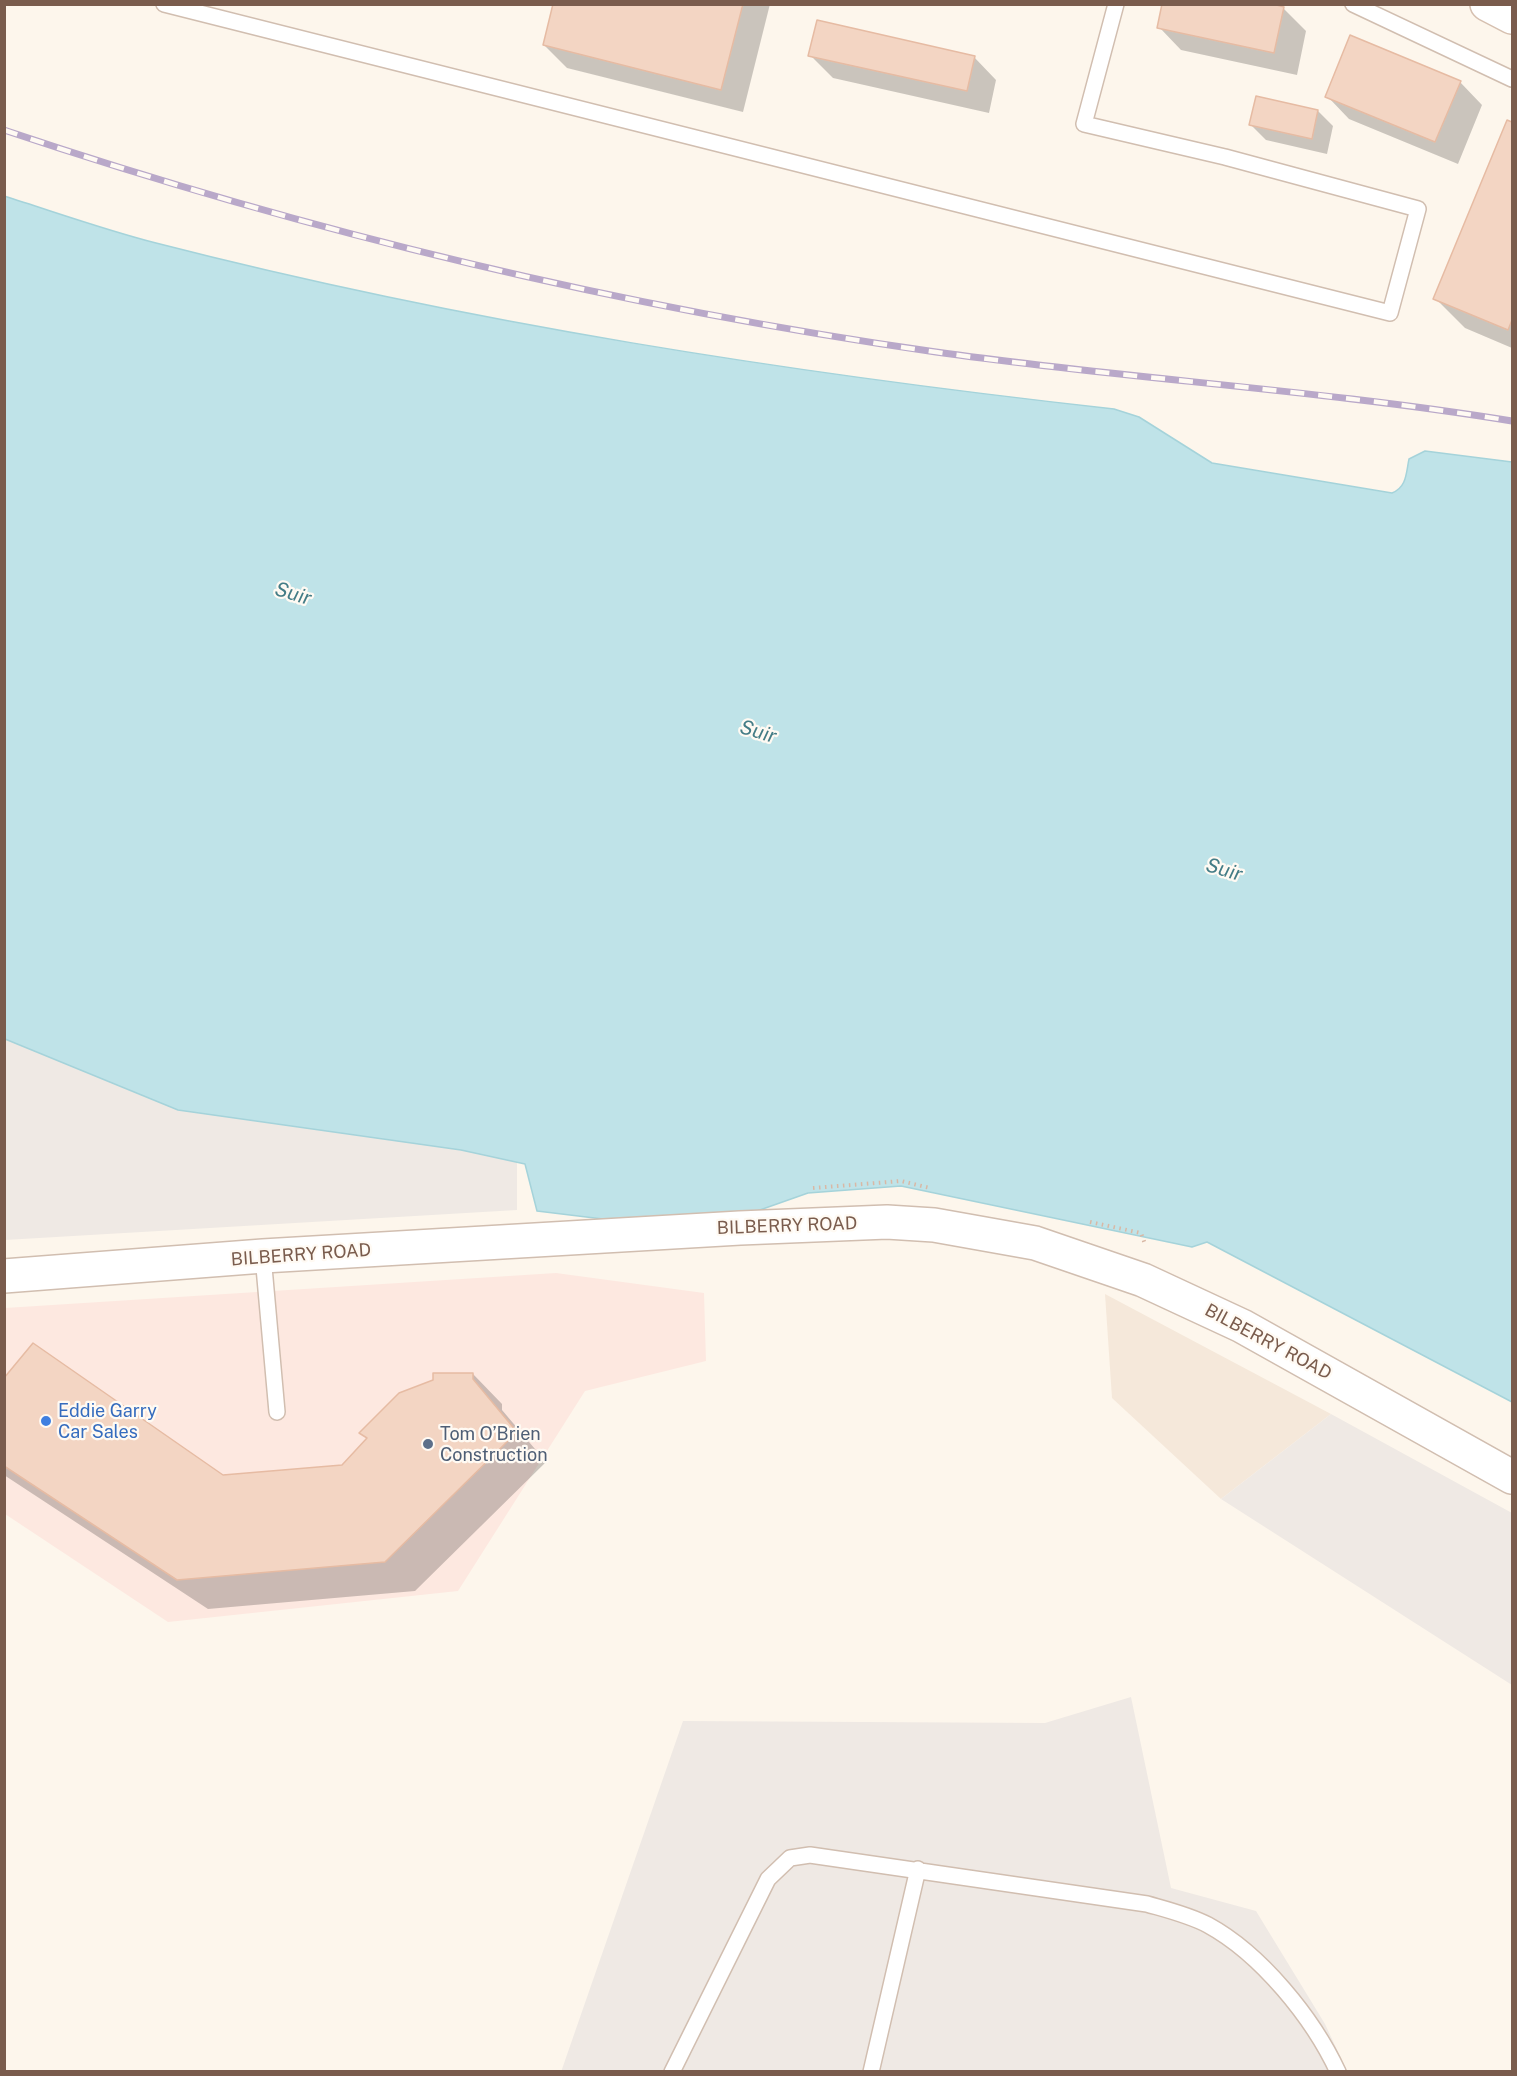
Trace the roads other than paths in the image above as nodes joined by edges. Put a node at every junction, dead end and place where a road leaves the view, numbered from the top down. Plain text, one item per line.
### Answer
1 (164, 4) edge
2 (1116, 4) edge
3 (1353, 4) edge
4 (1487, 4) edge
5 (1512, 17) edge
6 (1512, 79) edge
7 (263, 1256) junction
8 (4, 1276) edge
9 (277, 1412) dead end
10 (1512, 1477) edge
11 (918, 1869) junction
12 (672, 2072) edge
13 (871, 2072) edge
14 (1338, 2072) edge

1 - 2 lane
3 - 6 lane
4 - 5 street
7 - 8 street, BILBERRY ROAD
7 - 9 lane
7 - 10 street, BILBERRY ROAD
11 - 12 lane
11 - 13 lane
11 - 14 lane

